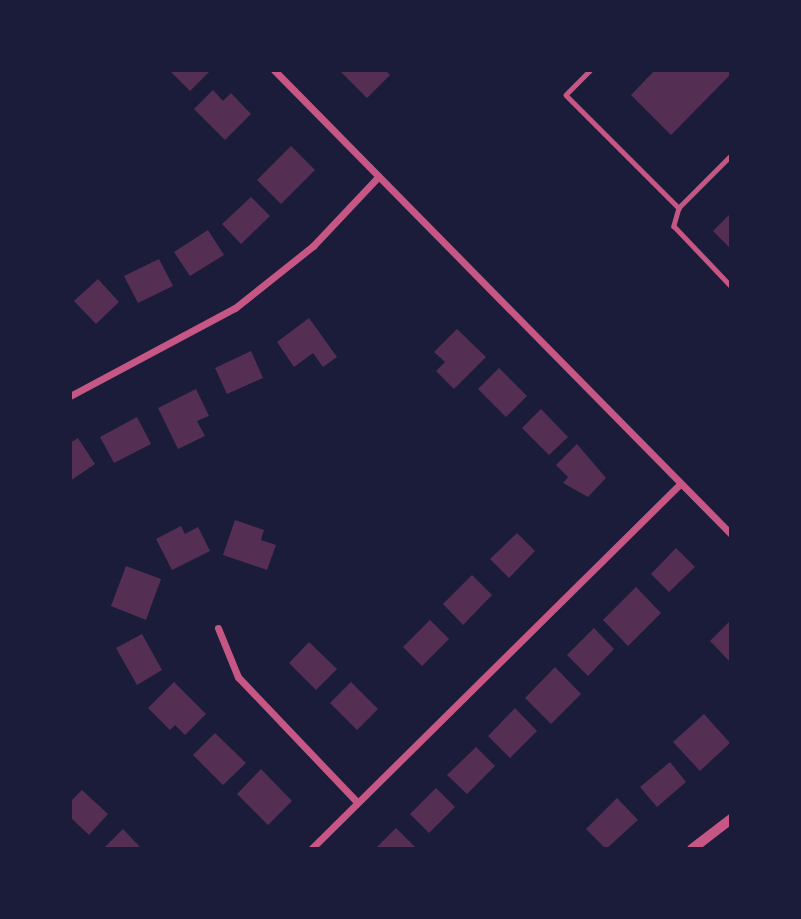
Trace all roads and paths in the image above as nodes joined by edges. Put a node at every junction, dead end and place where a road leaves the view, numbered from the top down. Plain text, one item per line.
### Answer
1 (591, 70) edge
2 (276, 71) edge
3 (731, 156) edge
4 (378, 177) junction
5 (679, 208) junction
6 (731, 286) edge
7 (70, 396) edge
8 (679, 485) junction
9 (731, 534) edge
10 (218, 628) dead end
11 (357, 802) junction
12 (731, 819) edge
13 (311, 849) edge
14 (692, 849) edge

1 - 5 lane
2 - 4 street
3 - 5 lane
4 - 7 street
4 - 8 street
5 - 6 lane
8 - 9 street
8 - 11 street
10 - 11 street
11 - 13 street
12 - 14 street

